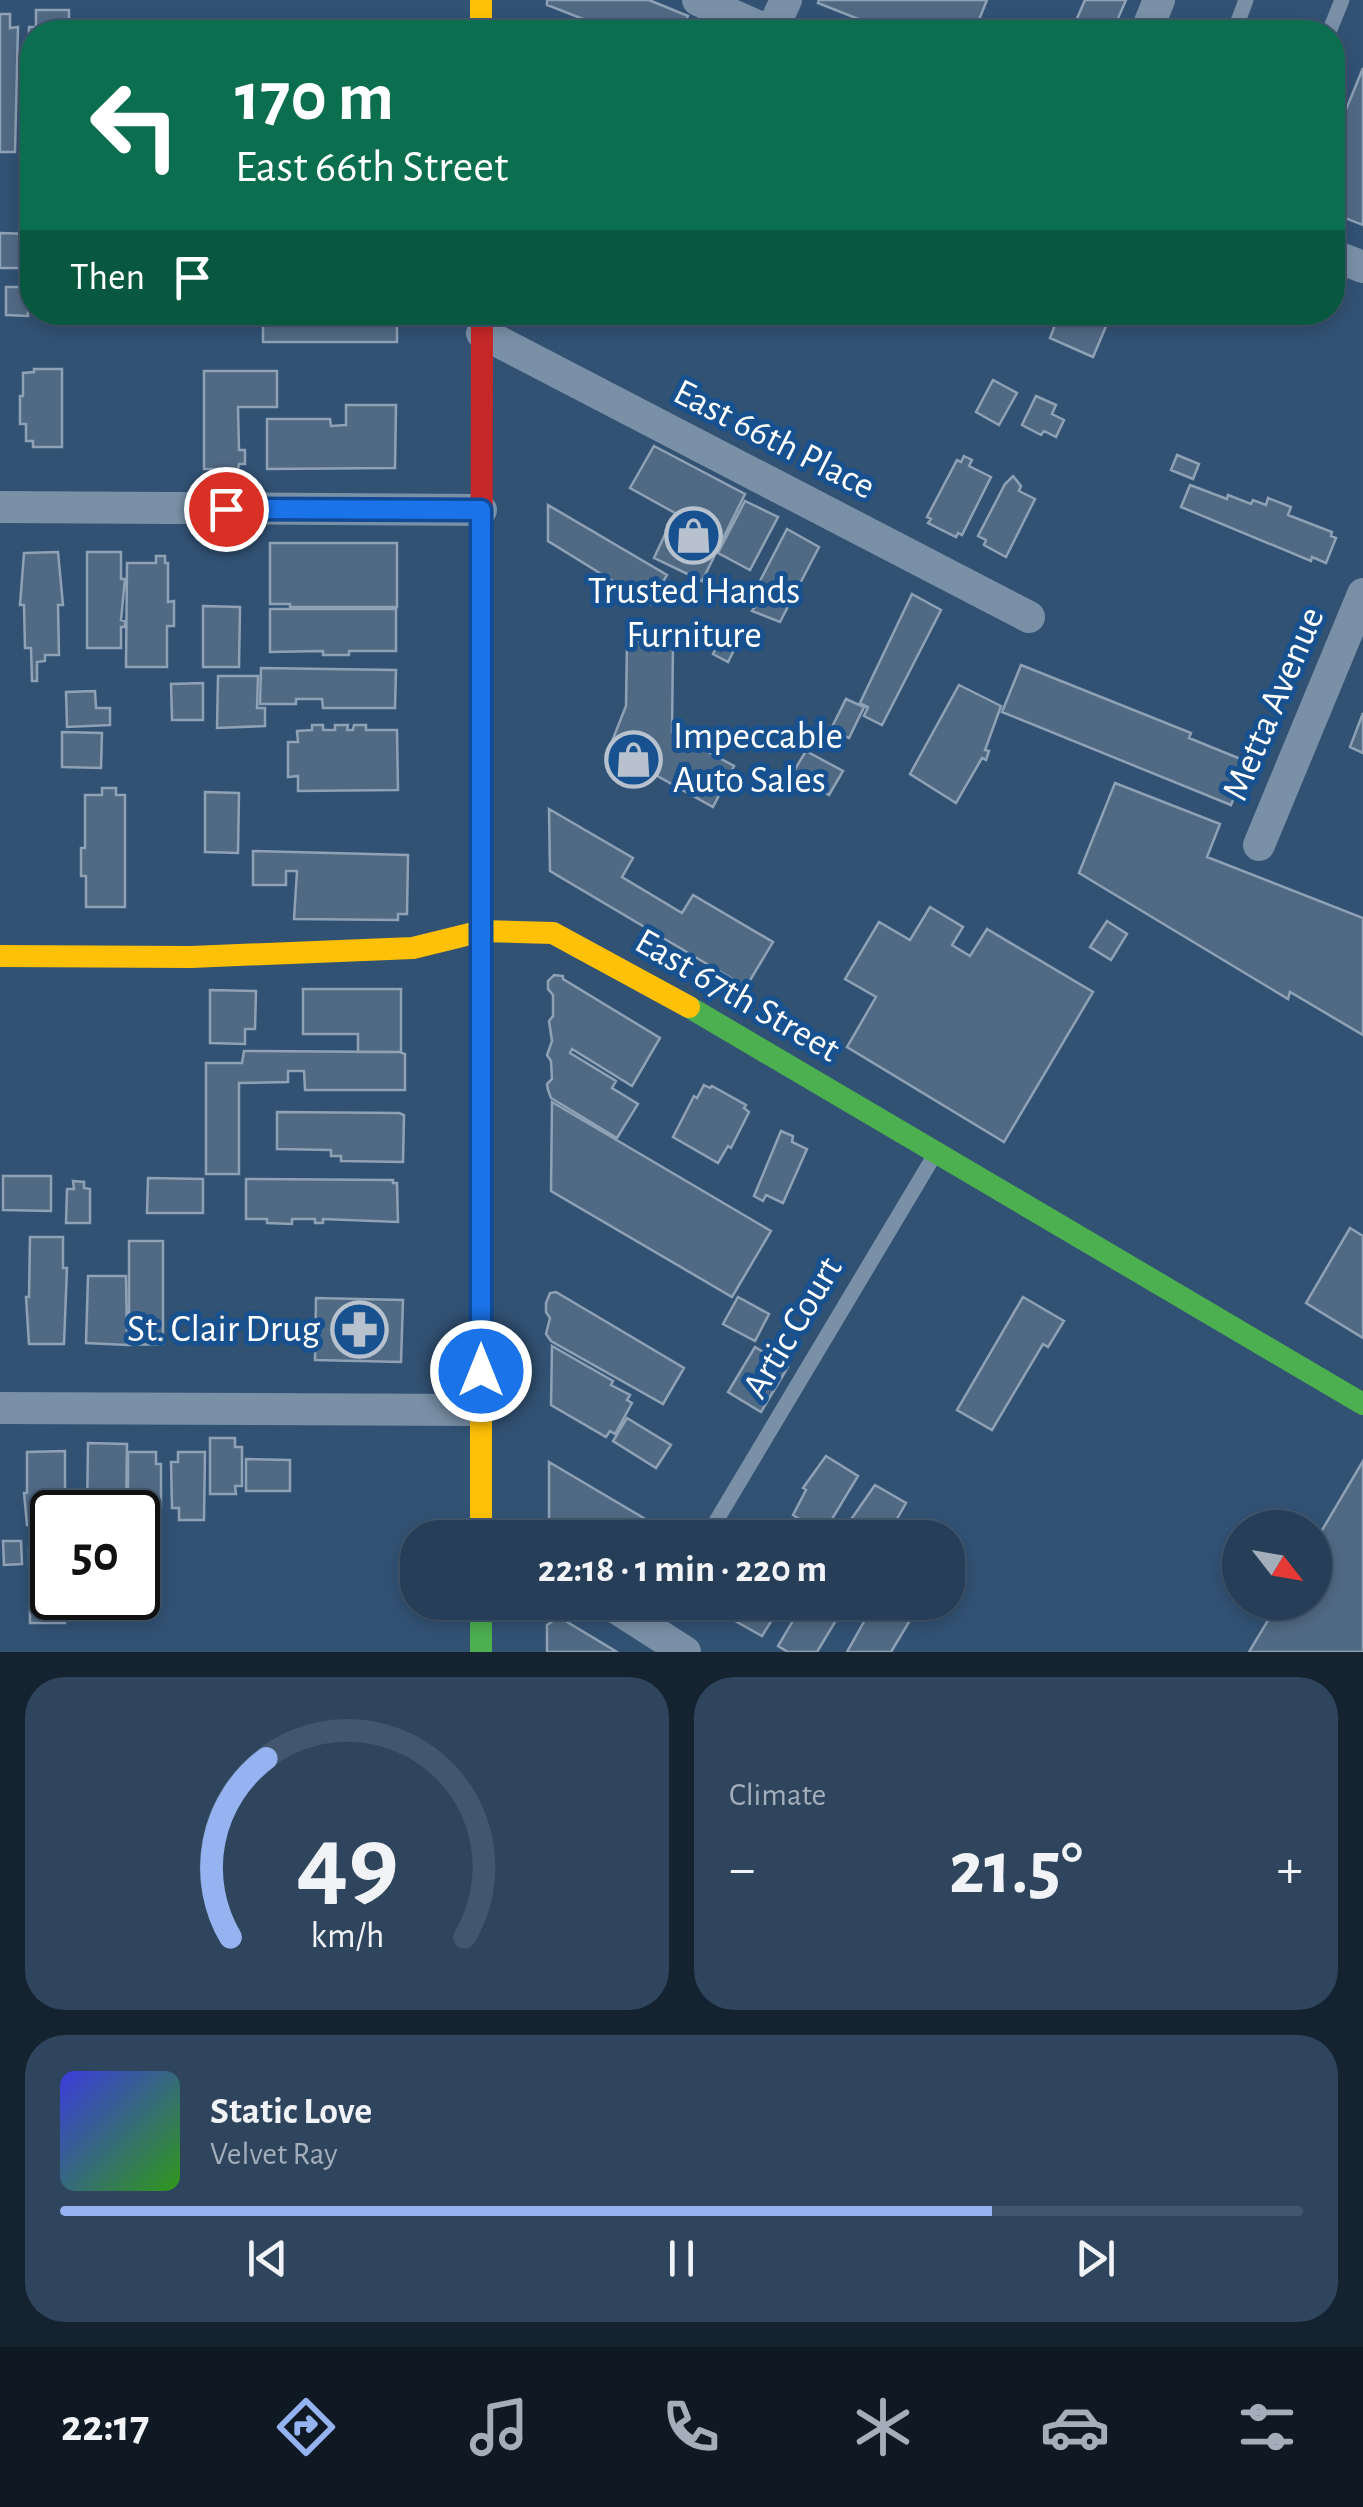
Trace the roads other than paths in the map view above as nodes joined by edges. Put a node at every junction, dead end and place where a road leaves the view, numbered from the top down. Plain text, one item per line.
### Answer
1 (698, 0) edge
2 (744, 20) edge
3 (482, 325) edge
4 (486, 325) edge
5 (0, 507) edge
6 (481, 510) junction
7 (1363, 594) edge
8 (1029, 617) dead end
9 (1259, 844) dead end
10 (482, 931) junction
11 (0, 956) edge
12 (936, 1153) junction
13 (1363, 1404) edge
14 (0, 1408) edge
15 (481, 1410) junction
16 (481, 1520) edge
17 (717, 1520) edge
18 (482, 1620) edge
19 (660, 1620) edge
20 (481, 1652) edge
21 (685, 1652) edge

1 - 2 street
3 - 6 street
4 - 8 street, East 66th Place
5 - 6 street
6 - 10 street
7 - 9 street, Metta Avenue
10 - 11 street, East 67th Street
10 - 12 street, East 67th Street
10 - 15 street
12 - 13 street, East 67th Street
12 - 17 lane, Artic Court
14 - 15 street
15 - 16 street
18 - 20 street
19 - 21 street

